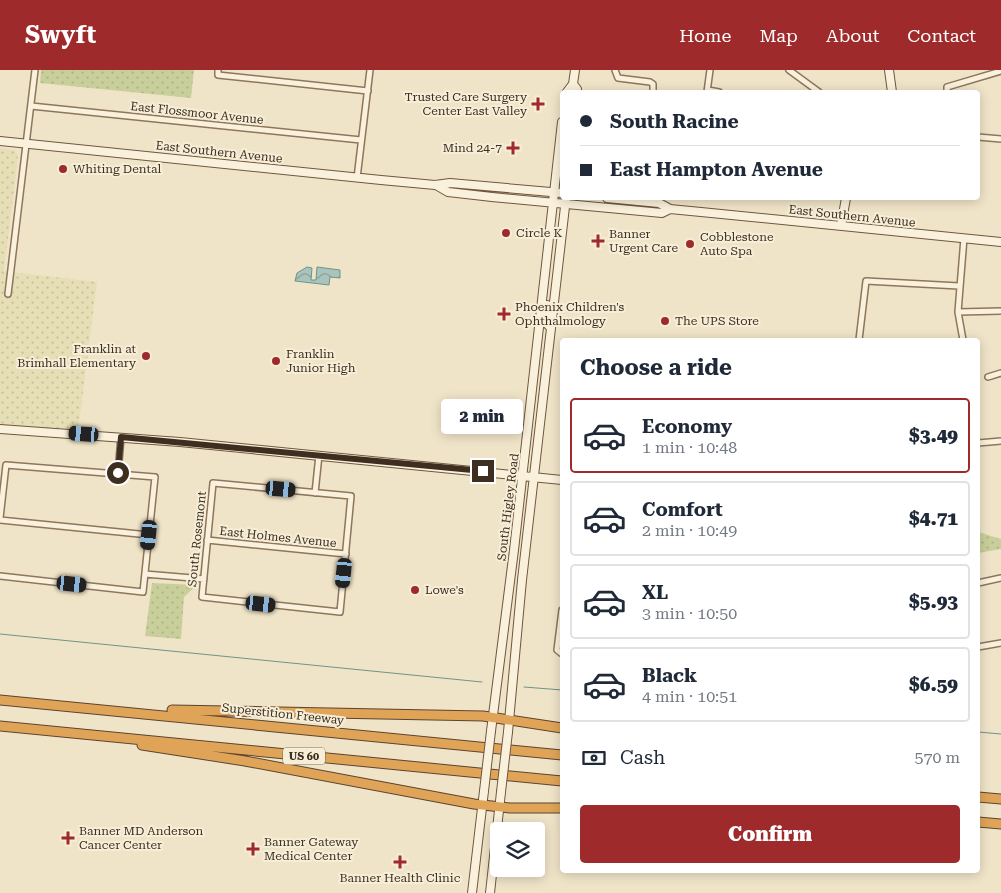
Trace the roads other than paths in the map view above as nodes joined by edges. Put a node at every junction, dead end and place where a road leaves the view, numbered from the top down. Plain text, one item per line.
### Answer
1 (35, 70) edge
2 (370, 70) edge
3 (574, 70) edge
4 (615, 70) edge
5 (710, 70) edge
6 (789, 70) edge
7 (888, 70) edge
8 (1001, 71) edge
9 (218, 73) edge
10 (573, 84) junction
11 (568, 90) edge
12 (577, 90) edge
13 (653, 90) edge
14 (708, 90) edge
15 (811, 90) edge
16 (892, 90) edge
17 (947, 90) edge
18 (368, 91) junction
19 (31, 106) junction
20 (980, 137) edge
21 (1001, 139) edge
22 (362, 140) junction
23 (0, 141) edge
24 (27, 144) junction
25 (560, 169) edge
26 (357, 178) junction
27 (436, 185) junction
28 (559, 192) edge
29 (628, 200) edge
30 (846, 200) edge
31 (566, 201) edge
32 (553, 204) junction
33 (670, 209) junction
34 (841, 226) junction
35 (964, 238) junction
36 (1001, 242) edge
37 (545, 281) junction
38 (959, 286) junction
39 (8, 294) dead end
40 (1001, 311) edge
41 (958, 312) junction
42 (550, 327) junction
43 (540, 331) junction
44 (859, 338) edge
45 (962, 338) edge
46 (545, 372) junction
47 (1001, 373) edge
48 (988, 377) dead end
49 (0, 430) edge
50 (121, 437) junction
51 (1001, 441) edge
52 (980, 443) edge
53 (319, 455) junction
54 (118, 473) junction
55 (523, 475) junction
56 (534, 476) junction
57 (560, 480) edge
58 (315, 492) junction
59 (0, 519) edge
60 (149, 535) junction
61 (207, 540) junction
62 (346, 554) junction
63 (145, 574) junction
64 (0, 576) edge
65 (1001, 578) edge
66 (204, 579) junction
67 (980, 583) edge
68 (510, 586) junction
69 (1001, 643) edge
70 (980, 647) edge
71 (516, 648) junction
72 (0, 700) edge
73 (140, 712) junction
74 (493, 716) junction
75 (510, 719) junction
76 (0, 726) edge
77 (560, 728) edge
78 (45, 730) junction
79 (560, 756) edge
80 (560, 781) edge
81 (980, 797) edge
82 (1001, 799) edge
83 (482, 805) junction
84 (499, 807) junction
85 (560, 808) edge
86 (980, 822) edge
87 (1001, 824) edge
88 (472, 893) edge
89 (490, 893) edge

1 - 19 street
2 - 18 street
3 - 10 main road
4 - 13 street
5 - 14 street
6 - 15 street
7 - 16 main road
8 - 17 street
9 - 18 street
10 - 11 main road
10 - 12 main road
18 - 22 street
19 - 22 street, East Flossmoor Avenue
19 - 24 street
20 - 21 street
22 - 26 street
23 - 24 main road, East Southern Avenue
24 - 26 main road, East Southern Avenue
24 - 39 street
25 - 28 main road, South Higley Road
26 - 27 main road, East Southern Avenue
27 - 28 main road, East Southern Avenue
27 - 32 main road, East Southern Avenue
28 - 32 main road, South Higley Road
29 - 33 main road, East Southern Avenue
30 - 34 main road
31 - 32 main road, East Southern Avenue
31 - 33 main road, East Southern Avenue
31 - 42 main road, South Higley Road
32 - 37 main road, South Higley Road
33 - 34 main road, East Southern Avenue
34 - 35 main road, East Southern Avenue
35 - 36 main road, East Southern Avenue
35 - 38 street
37 - 42 main road
37 - 43 main road, South Higley Road
38 - 41 street
38 - 44 street
40 - 41 street
41 - 45 street
42 - 46 main road, South Higley Road
43 - 46 main road
43 - 55 main road, South Higley Road
46 - 56 main road, South Higley Road
47 - 48 street
49 - 50 main road
50 - 53 main road
50 - 54 street
51 - 52 street
53 - 55 main road
53 - 58 street
54 - 59 street
54 - 60 street
55 - 56 main road
55 - 68 main road, South Higley Road
56 - 57 main road
56 - 71 main road, South Higley Road
58 - 61 street, South Rosemont
58 - 62 street
59 - 60 street
60 - 63 street
61 - 62 street, East Holmes Avenue
61 - 66 street, South Rosemont
62 - 66 street, South Rosemont
63 - 64 street
63 - 66 street
65 - 67 street
68 - 71 main road
68 - 74 main road, South Higley Road
69 - 70 street
71 - 75 main road, South Higley Road
72 - 73 highway, Superstition Freeway / US 60
73 - 74 highway
73 - 79 highway, Superstition Freeway / US 60
74 - 75 highway
74 - 83 main road, South Higley Road, bridge
75 - 77 highway
75 - 84 main road, South Higley Road, bridge
76 - 78 highway, US 60
78 - 80 highway, US 60
78 - 83 highway
81 - 82 highway
83 - 84 highway
83 - 88 main road, South Higley Road
84 - 85 highway
84 - 89 main road, South Higley Road
86 - 87 highway

